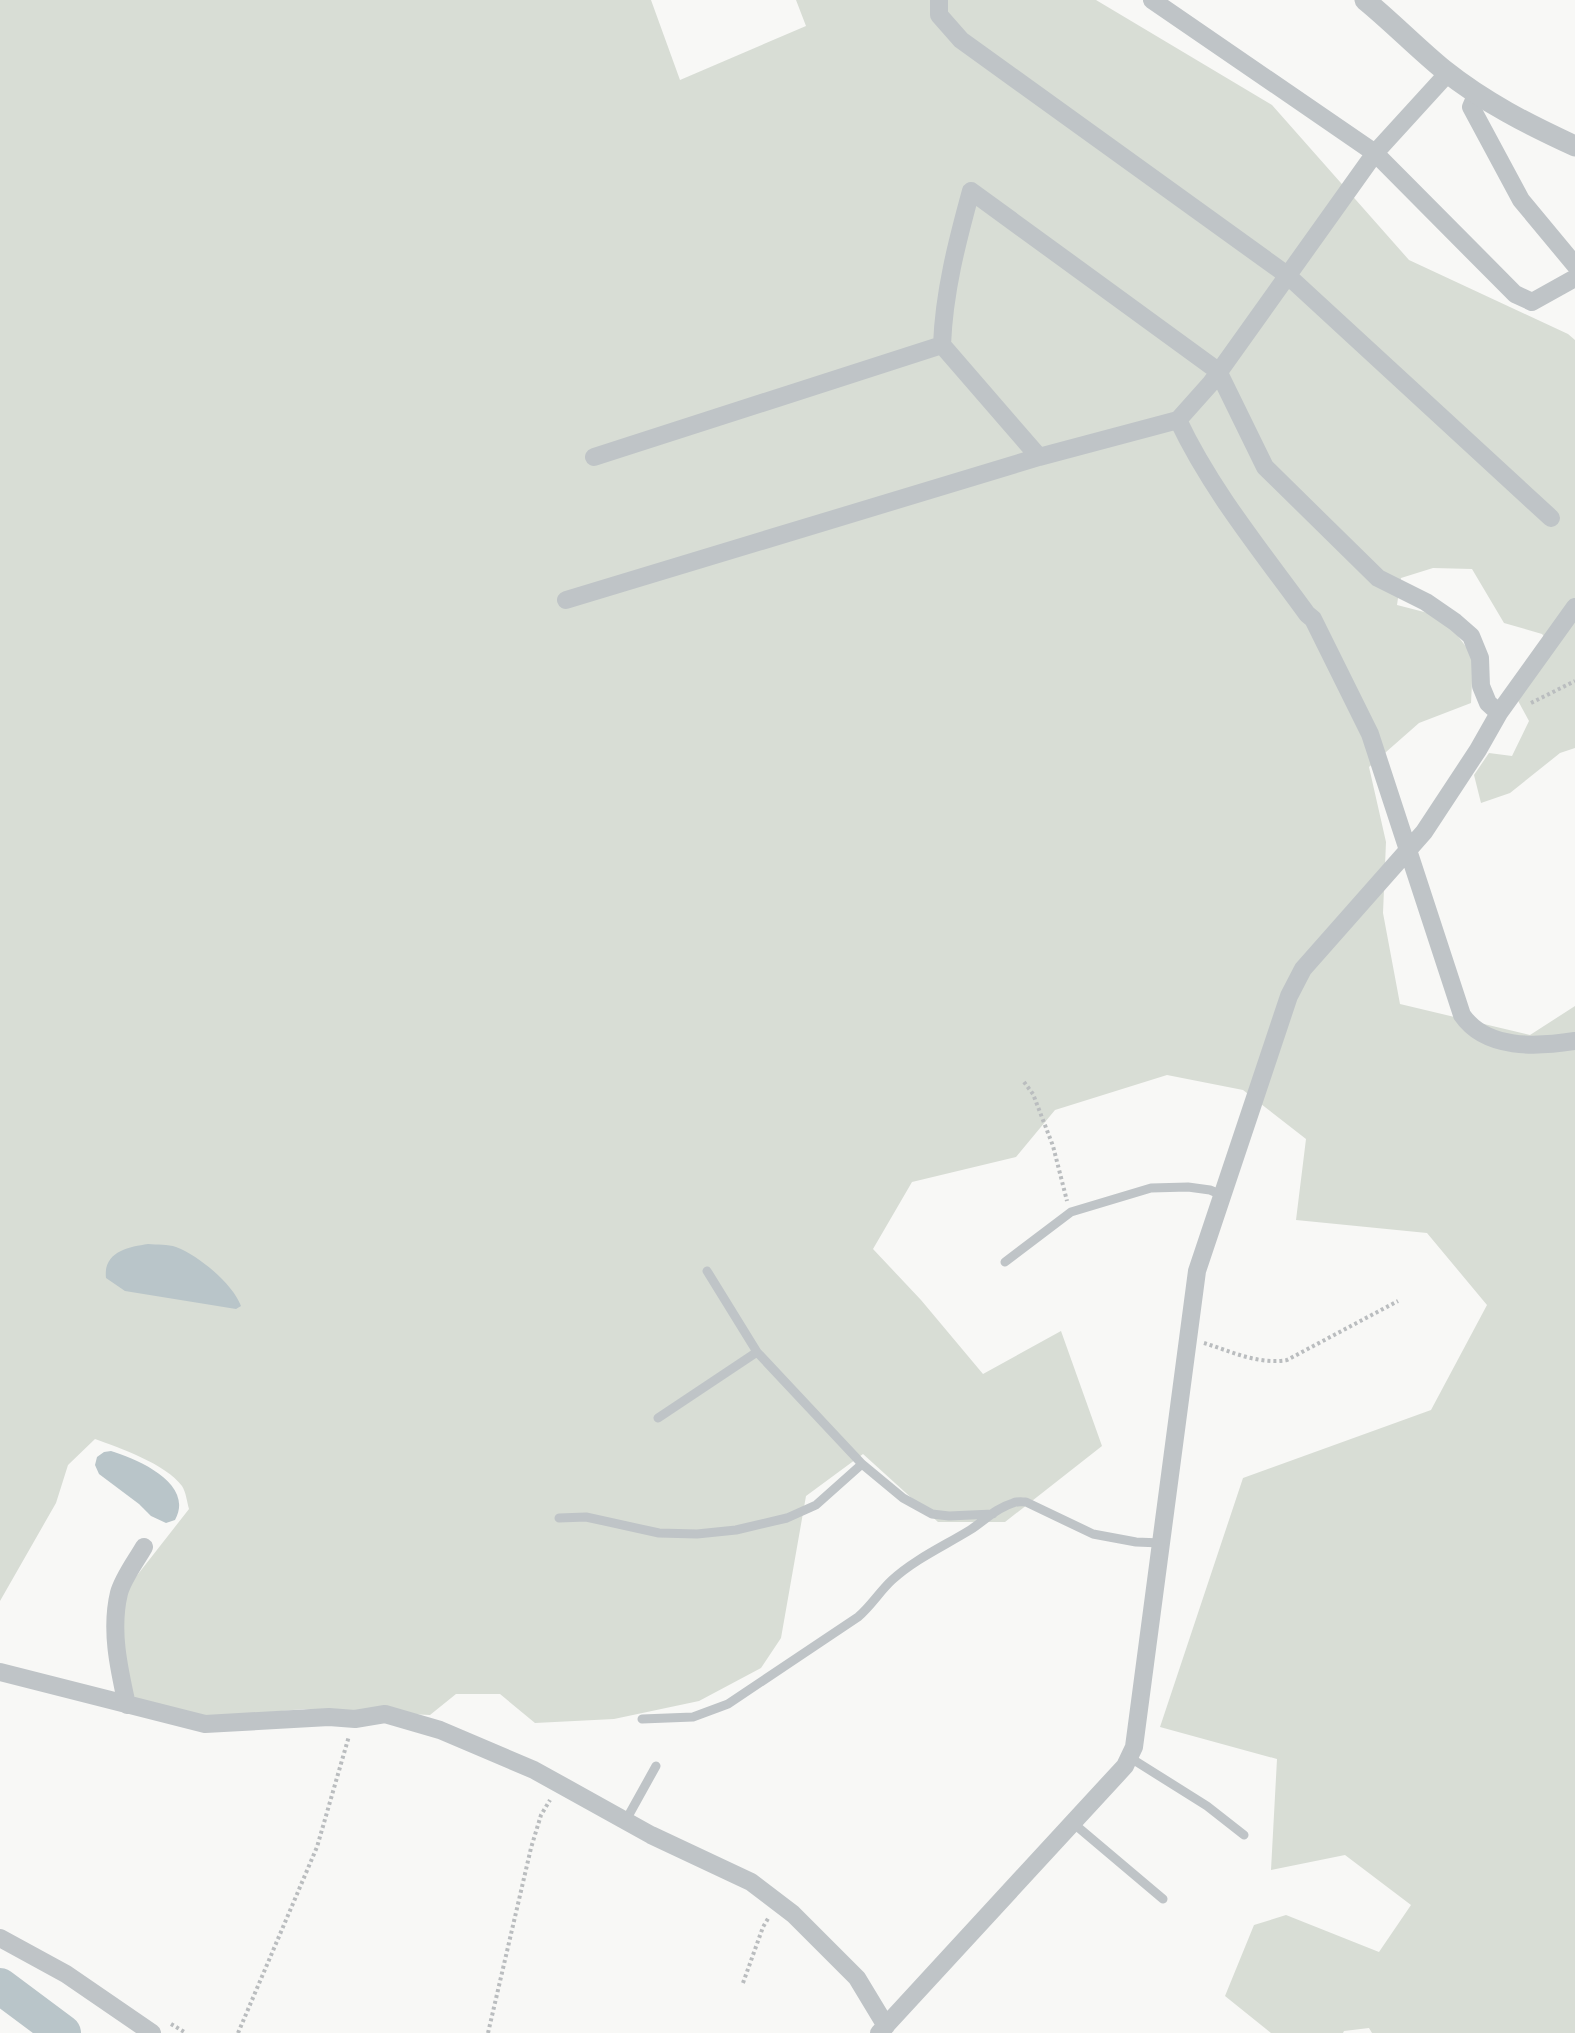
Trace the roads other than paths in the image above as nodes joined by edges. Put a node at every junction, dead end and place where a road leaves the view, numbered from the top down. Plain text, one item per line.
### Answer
1 (939, 0) edge
2 (1152, 0) edge
3 (1365, 0) edge
4 (1448, 73) junction
5 (1477, 93) junction
6 (1575, 146) edge
7 (1375, 153) junction
8 (1575, 265) edge
9 (1287, 275) junction
10 (1575, 278) edge
11 (942, 345) junction
12 (1218, 371) junction
13 (1178, 420) junction
14 (594, 457) dead end
15 (1039, 458) junction
16 (1551, 518) dead end
17 (566, 600) dead end
18 (1575, 607) edge
19 (1499, 713) junction
20 (1409, 850) junction
21 (1575, 1041) edge
22 (1222, 1195) junction
23 (1005, 1262) dead end
24 (707, 1271) dead end
25 (757, 1352) junction
26 (658, 1419) dead end
27 (862, 1464) junction
28 (993, 1514) junction
29 (559, 1518) dead end
30 (1161, 1543) junction
31 (144, 1547) dead end
32 (0, 1672) edge
33 (127, 1705) junction
34 (642, 1719) dead end
35 (1129, 1757) junction
36 (656, 1766) dead end
37 (626, 1820) junction
38 (1073, 1823) junction
39 (1244, 1835) dead end
40 (1163, 1899) dead end
41 (0, 1938) edge
42 (883, 2030) edge
43 (152, 2033) edge

1 - 9 street
2 - 7 street
3 - 4 street
4 - 5 street
4 - 7 street
5 - 6 street
5 - 8 street
7 - 9 street
7 - 10 street
9 - 12 street
9 - 16 street
11 - 12 street
11 - 14 street
11 - 15 street
12 - 13 street
12 - 19 street
13 - 15 street
13 - 20 street
15 - 17 street
18 - 19 street
19 - 20 street
20 - 21 street
20 - 22 street
22 - 23 lane
22 - 30 street
24 - 25 lane
25 - 26 lane
25 - 27 lane
27 - 28 lane
27 - 29 lane
28 - 30 lane
28 - 34 lane
30 - 35 street
31 - 33 street
32 - 33 street
33 - 37 street
35 - 38 street
35 - 39 lane
36 - 37 lane
37 - 42 street
38 - 40 lane
38 - 42 street
41 - 43 street

